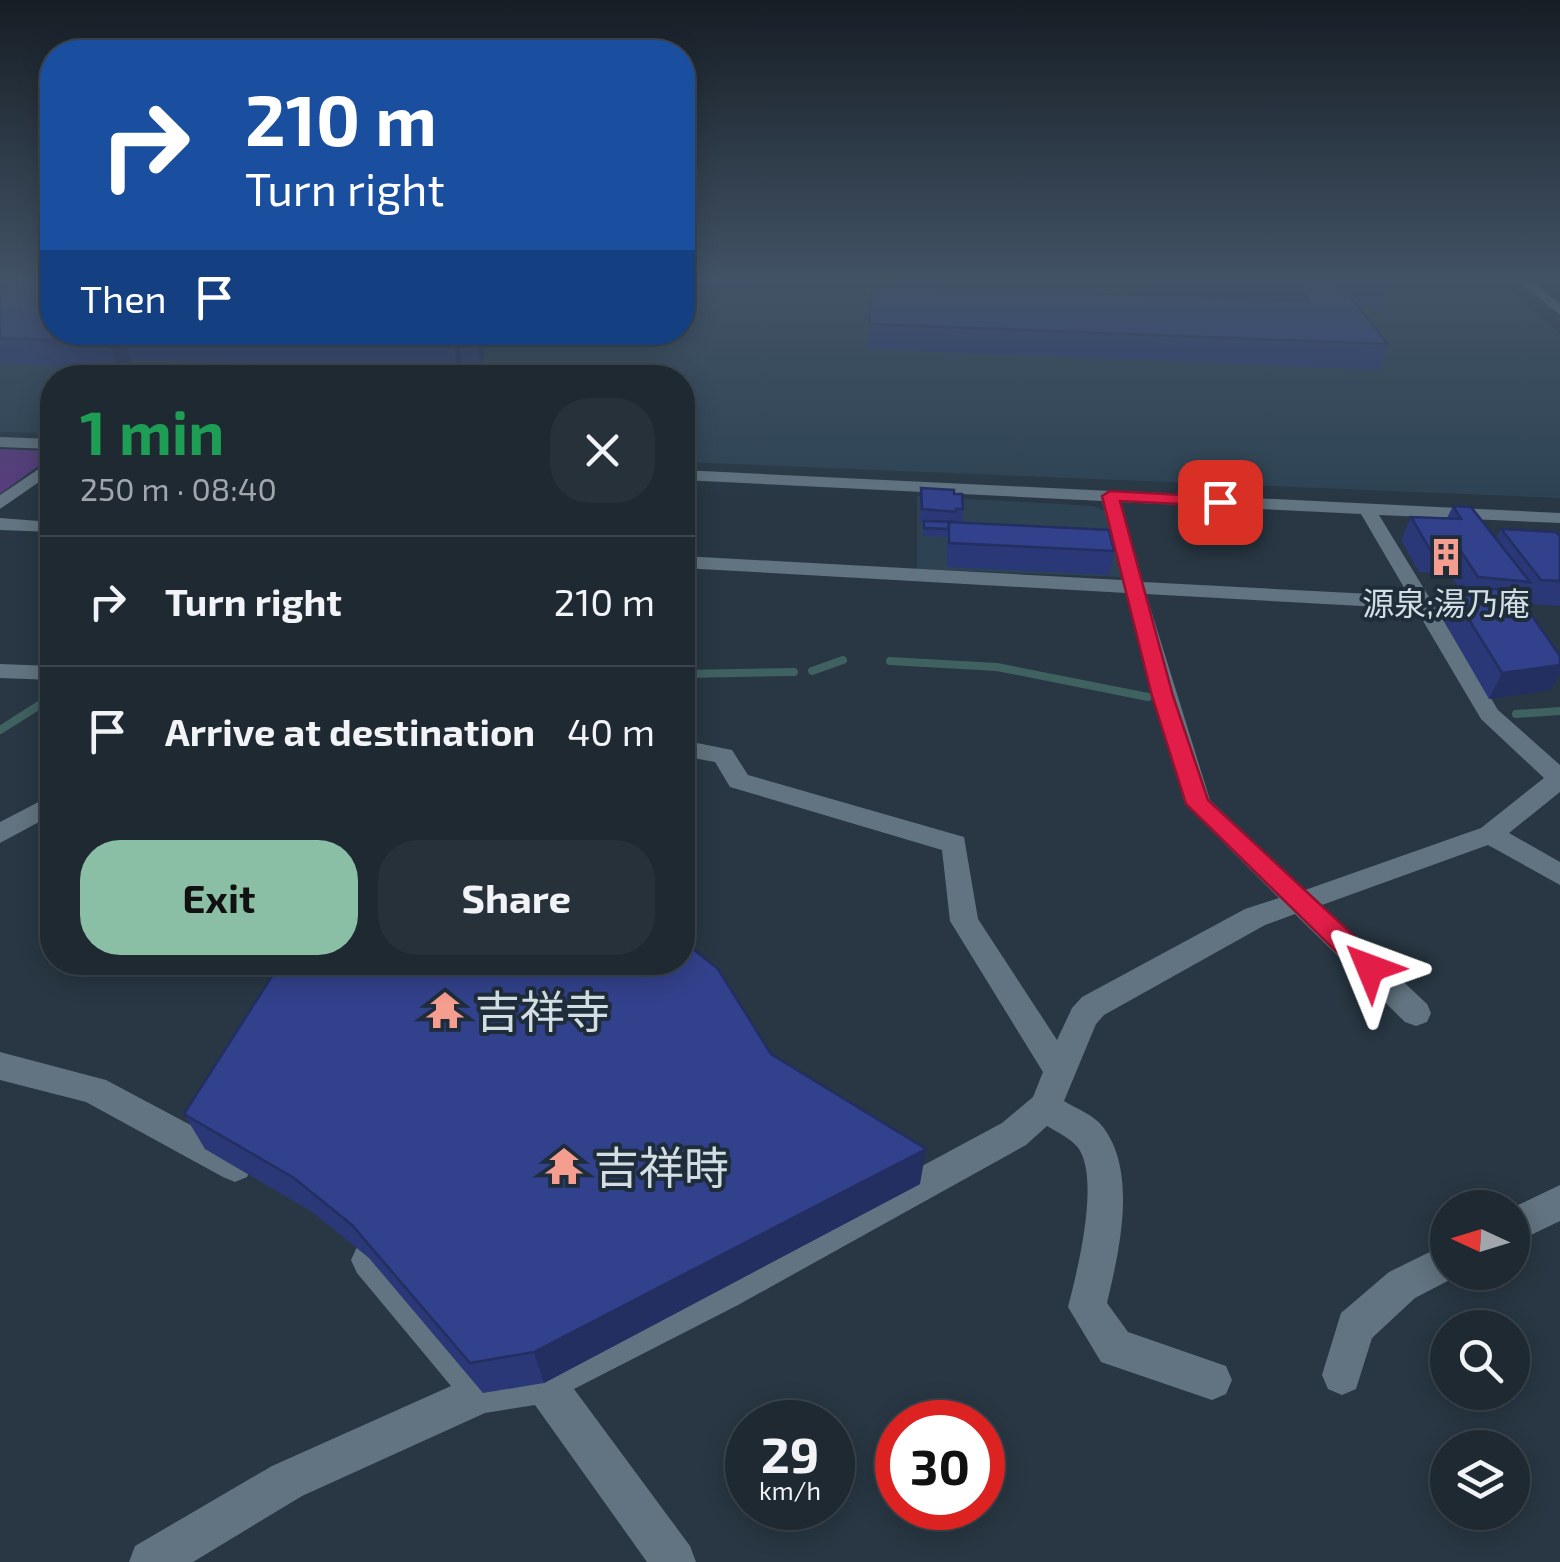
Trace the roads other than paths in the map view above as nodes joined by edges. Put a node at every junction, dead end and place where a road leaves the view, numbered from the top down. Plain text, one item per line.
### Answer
1 (0, 442) edge
2 (40, 444) edge
3 (40, 475) edge
4 (695, 476) edge
5 (1110, 496) junction
6 (0, 504) edge
7 (1367, 509) junction
8 (1560, 518) edge
9 (0, 524) edge
10 (40, 526) edge
11 (695, 563) edge
12 (1131, 586) junction
13 (1421, 602) junction
14 (0, 671) edge
15 (40, 673) edge
16 (695, 751) edge
17 (1560, 778) edge
18 (40, 811) edge
19 (0, 834) edge
20 (1490, 834) junction
21 (1560, 876) edge
22 (1300, 900) junction
23 (1416, 1013) dead end
24 (0, 1066) edge
25 (1060, 1071) junction
26 (1046, 1108) junction
27 (224, 1117) edge
28 (205, 1149) junction
29 (266, 1185) edge
30 (1560, 1202) edge
31 (1530, 1218) edge
32 (341, 1235) edge
33 (1430, 1271) edge
34 (1342, 1375) dead end
35 (1212, 1380) dead end
36 (544, 1382) junction
37 (483, 1393) junction
38 (151, 1562) edge
39 (674, 1562) edge

1 - 2 street
3 - 6 street
4 - 5 street
5 - 7 street
5 - 12 street
7 - 8 street
7 - 13 street
9 - 10 street
11 - 12 street
12 - 13 street
12 - 22 street
13 - 17 street
14 - 15 street
16 - 25 street
17 - 20 street
18 - 19 street
20 - 21 street
20 - 22 street
22 - 23 street
22 - 25 street
24 - 28 street
25 - 26 street
26 - 35 street
26 - 36 street
27 - 28 street
28 - 29 street
30 - 31 street
32 - 37 street
33 - 34 street
36 - 37 street
36 - 39 street
37 - 38 street

